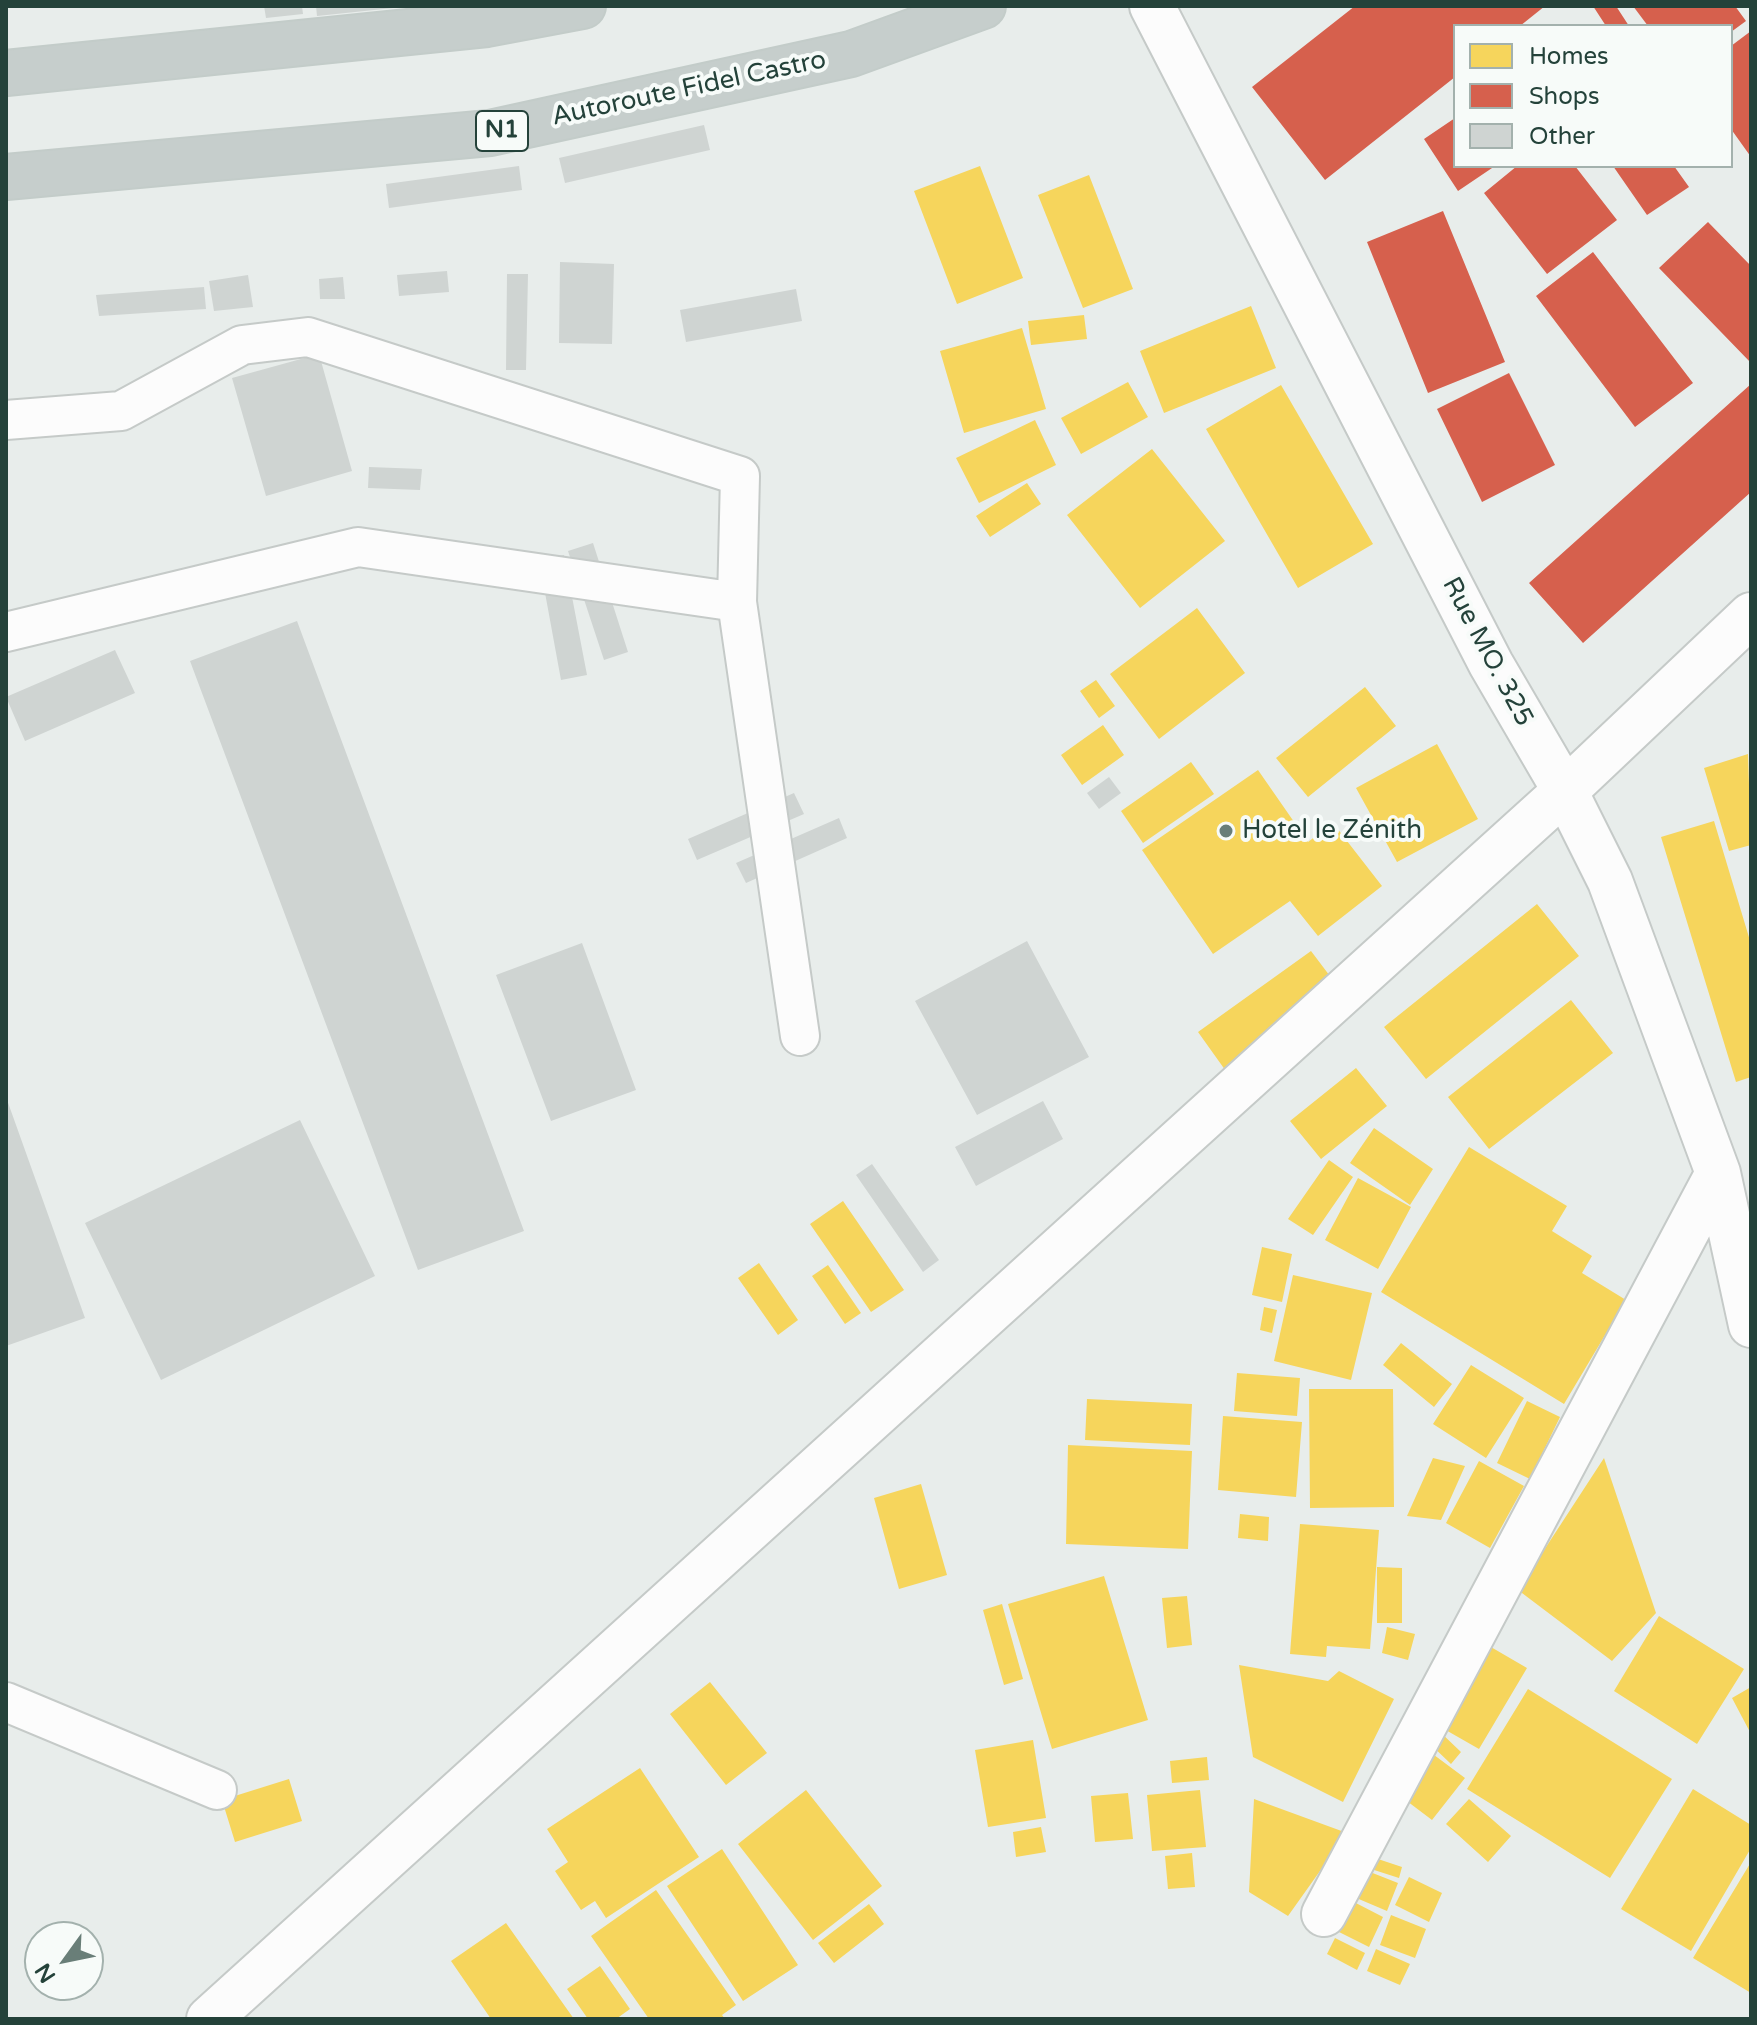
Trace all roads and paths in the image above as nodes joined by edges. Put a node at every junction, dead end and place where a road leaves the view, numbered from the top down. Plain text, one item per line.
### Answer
1 (583, 6) edge
2 (983, 6) edge
3 (1152, 6) edge
4 (6, 73) edge
5 (6, 177) edge
6 (6, 420) edge
7 (737, 602) junction
8 (1751, 615) edge
9 (6, 632) edge
10 (1565, 791) junction
11 (800, 1036) dead end
12 (1718, 1173) junction
13 (1751, 1325) edge
14 (6, 1702) edge
15 (217, 1790) dead end
16 (1324, 1914) dead end
17 (209, 2019) edge

1 - 4 highway
2 - 5 highway, Autoroute Fidel Castro / N1
3 - 10 street, Rue MO. 325
6 - 7 lane
7 - 9 lane
7 - 11 lane
8 - 10 street
10 - 12 street, Rue MO. 325
10 - 17 street
12 - 13 street, Rue MO. 325
12 - 16 street
14 - 15 lane

